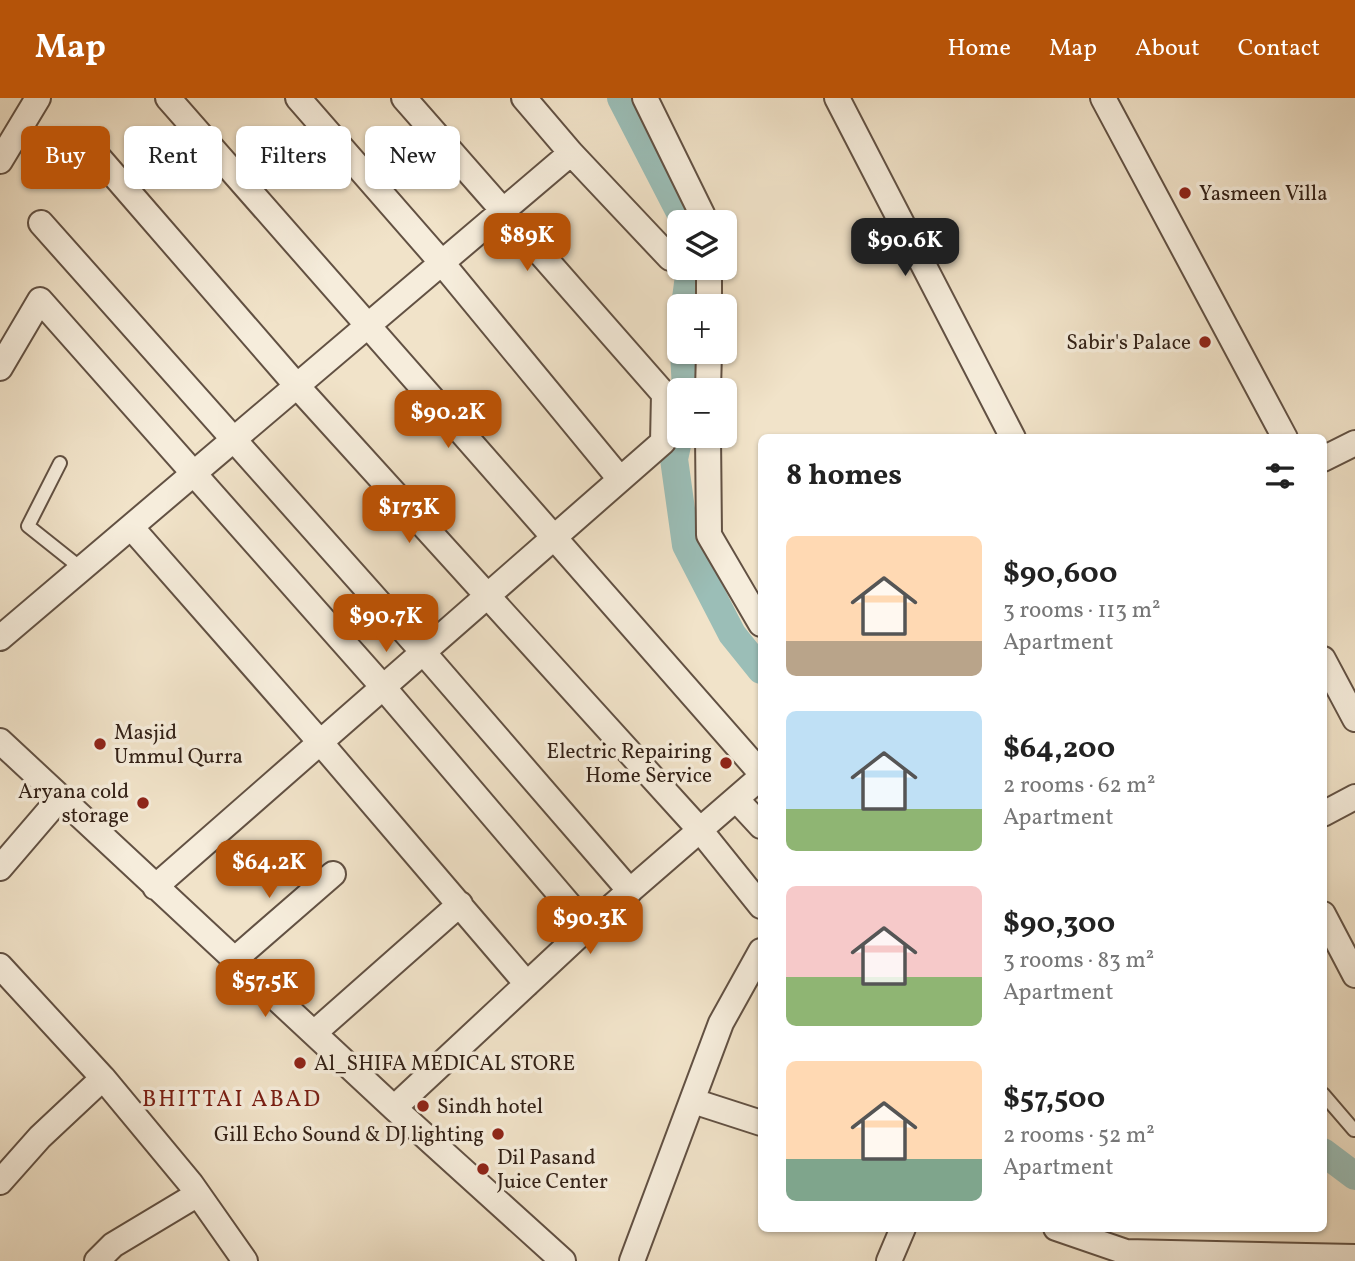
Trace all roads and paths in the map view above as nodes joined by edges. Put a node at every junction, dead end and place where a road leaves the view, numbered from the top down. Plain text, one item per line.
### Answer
1 (38, 98) edge
2 (168, 98) edge
3 (299, 98) edge
4 (404, 98) edge
5 (524, 98) edge
6 (645, 98) edge
7 (837, 98) edge
8 (1103, 98) edge
9 (571, 153) junction
10 (0, 161) edge
11 (110, 172) edge
12 (700, 210) edge
13 (502, 212) junction
14 (41, 223) dead end
15 (667, 255) edge
16 (442, 263) junction
17 (368, 326) junction
18 (0, 368) edge
19 (297, 386) junction
20 (1011, 434) edge
21 (1282, 434) edge
22 (233, 440) junction
23 (1354, 444) edge
24 (708, 448) edge
25 (1327, 457) edge
26 (60, 463) dead end
27 (194, 473) junction
28 (620, 479) junction
29 (131, 527) junction
30 (555, 536) junction
31 (82, 569) junction
32 (486, 597) junction
33 (758, 619) edge
34 (0, 638) edge
35 (423, 652) junction
36 (1327, 666) edge
37 (383, 687) junction
38 (1355, 719) edge
39 (0, 741) edge
40 (320, 742) junction
41 (758, 772) edge
42 (758, 778) edge
43 (1355, 797) edge
44 (60, 798) junction
45 (736, 799) junction
46 (1327, 812) edge
47 (758, 823) edge
48 (700, 830) junction
49 (0, 868) edge
50 (333, 874) dead end
51 (155, 887) junction
52 (631, 891) junction
53 (758, 902) edge
54 (460, 904) junction
55 (1327, 922) edge
56 (589, 927) junction
57 (758, 956) edge
58 (234, 960) junction
59 (0, 966) edge
60 (1355, 975) edge
61 (527, 984) junction
62 (313, 1033) junction
63 (103, 1079) junction
64 (1327, 1099) edge
65 (693, 1101) junction
66 (394, 1108) junction
67 (758, 1122) edge
68 (1354, 1130) edge
69 (0, 1182) edge
70 (198, 1194) junction
71 (901, 1232) edge
72 (1065, 1232) edge
73 (1124, 1257) edge
74 (1355, 1257) edge
75 (97, 1261) edge
76 (245, 1261) edge
77 (563, 1261) edge
78 (632, 1261) edge
79 (889, 1261) edge

1 - 10 street
2 - 17 street
3 - 16 street
4 - 13 street
5 - 9 street
6 - 12 street
7 - 20 street
8 - 21 street
9 - 13 street
9 - 15 street
11 - 19 street
13 - 16 street
13 - 28 street
14 - 22 street
16 - 17 street
16 - 28 street
17 - 19 street
17 - 30 street
18 - 27 street
19 - 22 street
19 - 32 street
22 - 27 street
22 - 35 street
23 - 25 street
24 - 33 street
26 - 31 lane
27 - 29 street
27 - 37 street
28 - 30 street
29 - 31 street
29 - 40 street
30 - 32 street
30 - 41 street
31 - 34 street
32 - 35 street
32 - 48 street
35 - 37 street
35 - 52 street
36 - 38 street
37 - 40 street
37 - 56 street
39 - 44 street
40 - 51 street
40 - 54 street
42 - 45 street
43 - 46 street
44 - 49 street
44 - 51 street
45 - 47 street
45 - 48 street
48 - 52 street
48 - 53 street
50 - 58 street
51 - 58 street
52 - 56 street
54 - 61 street
54 - 62 street
55 - 60 street
56 - 61 street
57 - 65 street
58 - 62 street
59 - 63 street
61 - 66 street
62 - 66 street
63 - 69 street
63 - 70 street
64 - 68 lane
65 - 67 street
65 - 78 street
66 - 77 street
70 - 75 street
70 - 76 street
71 - 79 street
72 - 73 street
73 - 74 street

